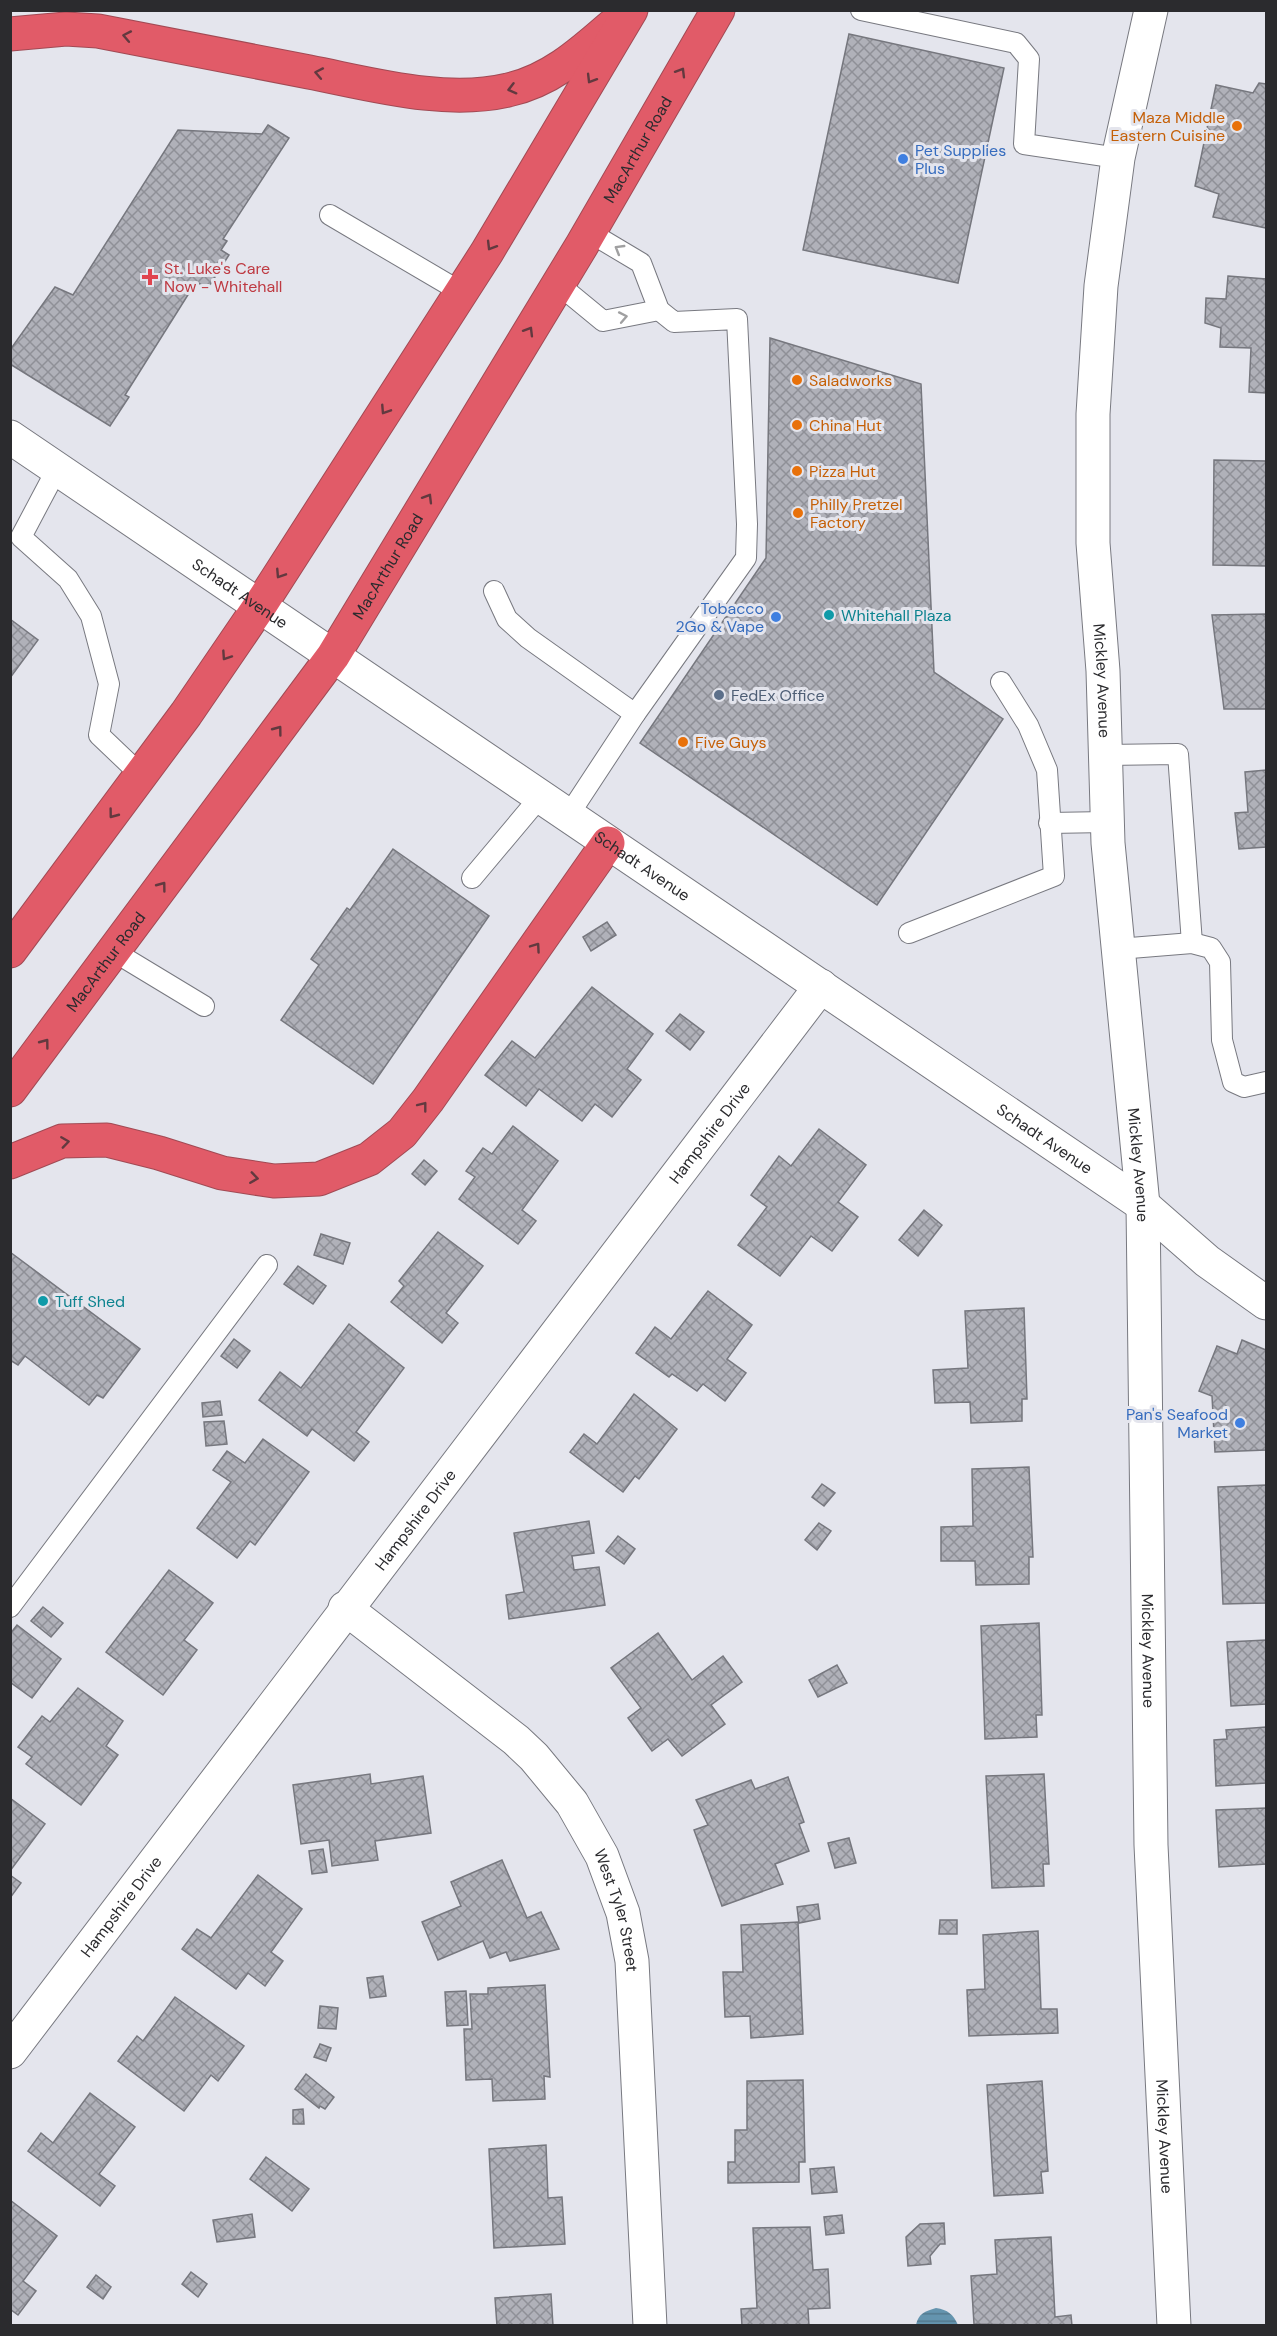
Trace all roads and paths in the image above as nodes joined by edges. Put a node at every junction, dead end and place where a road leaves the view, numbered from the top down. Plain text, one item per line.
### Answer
1 (630, 10) edge
2 (718, 10) edge
3 (861, 10) edge
4 (1151, 10) edge
5 (10, 34) edge
6 (1118, 158) junction
7 (330, 215) dead end
8 (590, 232) junction
9 (558, 284) junction
10 (462, 292) junction
11 (659, 310) junction
12 (10, 437) edge
13 (57, 469) junction
14 (494, 591) dead end
15 (258, 607) junction
16 (333, 656) junction
17 (1001, 682) dead end
18 (635, 714) junction
19 (1105, 755) junction
20 (142, 776) junction
21 (540, 798) junction
22 (568, 816) junction
23 (1107, 822) junction
24 (1049, 823) junction
25 (608, 843) junction
26 (472, 878) dead end
27 (909, 933) dead end
28 (1192, 943) junction
29 (1118, 949) junction
30 (10, 951) edge
31 (113, 951) junction
32 (821, 986) junction
33 (204, 1006) dead end
34 (1266, 1082) edge
35 (10, 1090) edge
36 (10, 1162) edge
37 (1143, 1205) junction
38 (267, 1265) dead end
39 (1266, 1303) edge
40 (10, 1607) edge
41 (345, 1608) junction
42 (10, 2052) edge
43 (650, 2325) edge
44 (1174, 2325) edge

1 -> 5 highway
1 -> 10 highway
8 -> 2 highway, MacArthur Road
3 - 6 lane
4 - 6 street, Mickley Avenue
6 - 19 street, Mickley Avenue
7 - 10 lane
8 - 9 highway, MacArthur Road
11 -> 8 lane
9 -> 11 lane
16 -> 9 highway, MacArthur Road
10 -> 15 highway
11 - 18 lane
12 - 13 street, Schadt Avenue
13 - 15 street, Schadt Avenue
13 - 20 lane
14 - 18 lane
15 - 16 street, Schadt Avenue
15 -> 20 highway
16 - 21 street, Schadt Avenue
31 -> 16 highway, MacArthur Road
17 - 24 lane
18 - 22 lane
19 - 23 street, Mickley Avenue
19 - 28 lane
20 -> 30 highway
21 - 22 street, Schadt Avenue
21 - 26 lane
22 - 25 street, Schadt Avenue
23 - 24 lane
23 - 29 street, Mickley Avenue
24 - 27 lane
25 - 32 street, Schadt Avenue
36 -> 25 highway
28 - 29 lane
28 - 34 lane
29 - 37 street, Mickley Avenue
31 - 33 lane
35 -> 31 highway, MacArthur Road
32 - 37 street, Schadt Avenue
32 - 41 street, Hampshire Drive
37 - 39 street, Schadt Avenue
37 - 44 street, Mickley Avenue
38 - 40 lane
41 - 42 street, Hampshire Drive
41 - 43 street, West Tyler Street

